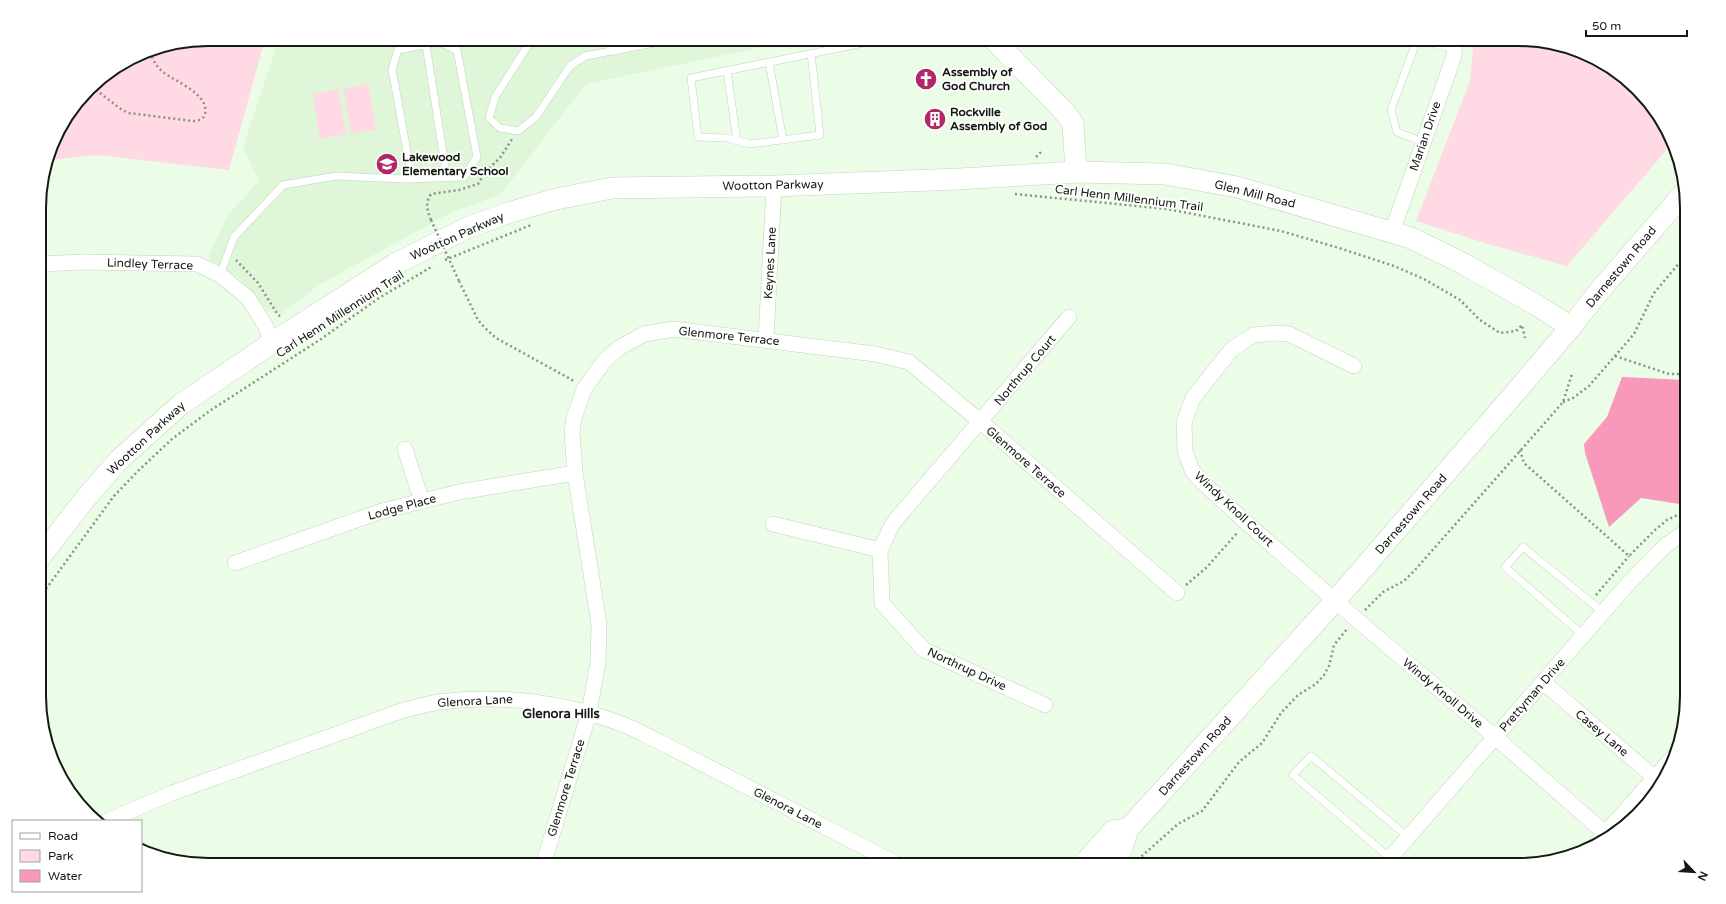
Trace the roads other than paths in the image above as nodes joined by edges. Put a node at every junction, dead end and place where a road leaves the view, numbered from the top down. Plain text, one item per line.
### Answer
1 (417, 46) edge
2 (426, 46) edge
3 (448, 46) edge
4 (527, 46) edge
5 (610, 46) edge
6 (635, 46) edge
7 (849, 46) edge
8 (1000, 46) edge
9 (1414, 46) edge
10 (1455, 46) edge
11 (615, 51) junction
12 (811, 54) junction
13 (769, 62) junction
14 (727, 71) junction
15 (783, 140) junction
16 (737, 141) junction
17 (1423, 142) junction
18 (1076, 172) junction
19 (447, 178) junction
20 (412, 179) junction
21 (774, 186) junction
22 (1680, 198) edge
23 (1392, 232) junction
24 (46, 264) edge
25 (220, 275) junction
26 (1069, 317) dead end
27 (1571, 328) junction
28 (766, 339) junction
29 (272, 343) junction
30 (1354, 366) dead end
31 (981, 422) junction
32 (405, 449) dead end
33 (575, 473) junction
34 (422, 502) junction
35 (773, 524) dead end
36 (1680, 535) edge
37 (46, 549) edge
38 (880, 550) junction
39 (235, 563) dead end
40 (1177, 593) road end
41 (1335, 600) junction
42 (1603, 612) junction
43 (1583, 635) junction
44 (1543, 682) junction
45 (1045, 705) dead end
46 (588, 713) junction
47 (1495, 737) junction
48 (1657, 779) edge
49 (1654, 784) edge
50 (109, 820) edge
51 (1128, 829) junction
52 (1606, 832) edge
53 (1605, 833) edge
54 (1408, 837) junction
55 (545, 858) edge
56 (885, 858) edge
57 (1089, 858) edge
58 (1116, 858) edge
59 (1384, 858) edge
60 (1390, 858) edge

1 - 20 lane
2 - 19 lane
3 - 19 lane
4 - 11 lane
5 - 11 lane
6 - 11 lane
7 - 12 lane
8 - 18 main road
9 - 17 lane
10 - 17 street, Marian Drive
12 - 13 lane
12 - 15 lane
13 - 14 lane
13 - 15 lane
14 - 16 lane
14 - 16 lane
15 - 16 lane
17 - 23 street, Marian Drive
18 - 21 main road, Wootton Parkway
18 - 23 main road, Glen Mill Road
19 - 20 lane
20 - 25 lane
21 - 28 street, Keynes Lane
21 - 29 main road, Wootton Parkway
22 - 27 main road, Darnestown Road
23 - 27 main road, Glen Mill Road
24 - 25 street, Lindley Terrace
25 - 29 street, Lindley Terrace
26 - 31 street, Northrup Court
27 - 41 main road, Darnestown Road
28 - 31 street, Glenmore Terrace
28 - 33 street, Glenmore Terrace
29 - 37 main road, Wootton Parkway
30 - 41 street, Windy Knoll Court
31 - 38 street, Northrup Drive
31 - 40 street, Glenmore Terrace
32 - 34 street
33 - 34 street, Lodge Place
33 - 46 street, Glenmore Terrace
34 - 39 street, Lodge Place
35 - 38 street
36 - 42 street, Prettyman Drive
38 - 45 street, Northrup Drive
41 - 47 street, Windy Knoll Drive
41 - 51 main road, Darnestown Road
42 - 43 street, Prettyman Drive
42 - 43 lane
43 - 44 street, Prettyman Drive
44 - 47 street, Prettyman Drive
44 - 48 street, Casey Lane
46 - 50 street, Glenora Lane
46 - 55 street, Glenmore Terrace
46 - 56 street, Glenora Lane
47 - 53 street, Windy Knoll Drive
47 - 54 street, Prettyman Drive
49 - 52 street
51 - 57 main road
51 - 58 main road, Darnestown Road
54 - 59 lane
54 - 60 street, Prettyman Drive

